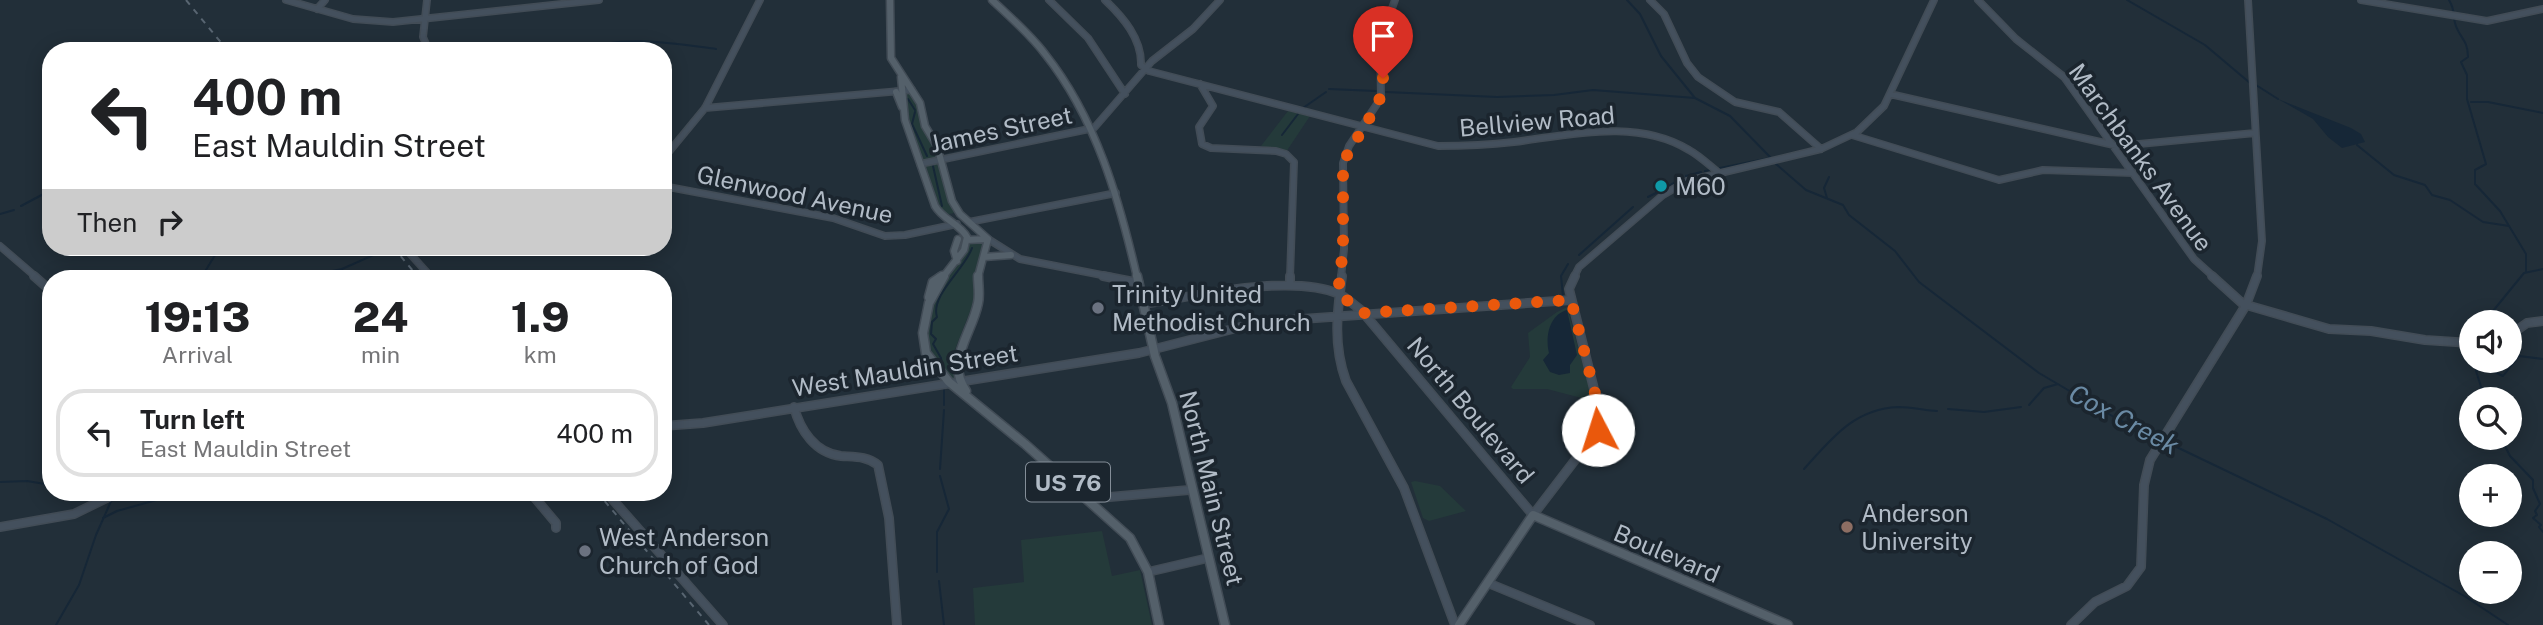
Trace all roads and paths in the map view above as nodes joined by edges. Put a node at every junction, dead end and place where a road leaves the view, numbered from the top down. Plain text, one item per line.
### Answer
1 (286, 0) edge
2 (325, 0) edge
3 (427, 0) edge
4 (598, 0) edge
5 (760, 0) edge
6 (890, 0) edge
7 (992, 0) edge
8 (1049, 0) edge
9 (1105, 0) edge
10 (1220, 0) edge
11 (1395, 0) edge
12 (1648, 0) edge
13 (1934, 0) edge
14 (1978, 0) edge
15 (2248, 0) edge
16 (2361, 0) edge
17 (317, 9) junction
18 (2543, 9) edge
19 (425, 18) junction
20 (425, 42) edge
21 (1146, 69) junction
22 (901, 76) junction
23 (1200, 85) junction
24 (912, 90) junction
25 (900, 91) junction
26 (1125, 93) junction
27 (1890, 94) junction
28 (705, 107) junction
29 (1363, 127) junction
30 (1089, 130) junction
31 (2255, 132) junction
32 (1852, 135) junction
33 (2113, 145) junction
34 (672, 148) edge
35 (1821, 149) junction
36 (940, 160) junction
37 (920, 164) junction
38 (1719, 173) junction
39 (2133, 173) junction
40 (672, 188) edge
41 (1116, 193) junction
42 (960, 214) junction
43 (945, 218) junction
44 (969, 222) junction
45 (959, 224) junction
46 (958, 239) dead end
47 (967, 239) junction
48 (988, 239) junction
49 (0, 246) edge
50 (1011, 255) junction
51 (412, 256) edge
52 (984, 257) junction
53 (957, 261) junction
54 (424, 270) edge
55 (42, 283) edge
56 (1139, 283) junction
57 (1290, 285) junction
58 (1338, 293) junction
59 (1571, 300) junction
60 (1144, 304) junction
61 (2246, 305) junction
62 (1363, 313) junction
63 (1336, 315) junction
64 (2543, 321) edge
65 (2522, 327) edge
66 (2459, 342) edge
67 (1155, 347) junction
68 (959, 381) junction
69 (949, 382) junction
70 (976, 402) junction
71 (794, 407) junction
72 (672, 425) edge
73 (1189, 490) junction
74 (1087, 499) junction
75 (101, 501) edge
76 (538, 501) edge
77 (614, 501) edge
78 (1533, 515) junction
79 (0, 527) edge
80 (556, 528) dead end
81 (1208, 558) junction
82 (1148, 572) junction
83 (1488, 583) junction
84 (1580, 623) edge
85 (723, 625) edge
86 (897, 625) edge
87 (1159, 625) edge
88 (1225, 625) edge
89 (1457, 625) edge
90 (1590, 625) edge
91 (1788, 625) edge
92 (2071, 625) edge

1 - 17 street
2 - 17 street
3 - 19 street
4 - 19 street
5 - 28 street
6 - 22 main road
7 - 30 main road, North Main Street
8 - 26 street
9 - 21 street
10 - 21 street
11 - 29 street
12 - 35 street
13 - 27 street
14 - 33 street, Marchbanks Avenue
15 - 31 street
16 - 18 street
17 - 19 street
19 - 20 street
21 - 23 street, Bellview Road
21 - 26 street
22 - 24 main road
22 - 25 main road
23 - 29 street, Bellview Road
23 - 57 street
24 - 25 street
24 - 36 main road
25 - 28 street
25 - 37 main road
26 - 30 street
27 - 32 street
27 - 33 street
28 - 34 street
29 - 38 street, Bellview Road
29 - 58 street
30 - 36 street, James Street
30 - 41 main road, North Main Street
31 - 33 street
31 - 61 street
32 - 35 street
32 - 39 street
33 - 39 street, Marchbanks Avenue
35 - 38 street
36 - 37 street, James Street
36 - 42 main road
37 - 43 main road
38 - 59 street
39 - 61 street, Marchbanks Avenue
40 - 45 street, Glenwood Avenue
41 - 44 street
41 - 56 main road, North Main Street
42 - 43 main road
42 - 44 main road
43 - 45 main road
44 - 48 main road
45 - 47 main road
46 - 53 main road
47 - 48 main road
47 - 53 main road, US 76
48 - 50 street
48 - 52 main road
49 - 55 street
50 - 52 main road
50 - 56 street
51 - 54 street
52 - 68 main road
53 - 69 main road, US 76
56 - 60 main road, North Main Street
57 - 58 street, North Boulevard
57 - 60 street, North Boulevard
58 - 62 street, North Boulevard
58 - 63 street
59 - 62 street, West Mauldin Street
59 - 78 street
60 - 67 main road, North Main Street
61 - 66 street
61 - 92 street
62 - 63 street, West Mauldin Street
62 - 78 street, North Boulevard
63 - 67 street, West Mauldin Street
63 - 89 street
64 - 65 street
67 - 68 street, West Mauldin Street
67 - 73 main road, North Main Street
68 - 69 street, West Mauldin Street
68 - 70 main road, US 76
69 - 70 main road, US 76
69 - 71 street, West Mauldin Street
70 - 74 main road, US 76
71 - 72 street, West Mauldin Street
71 - 86 street
73 - 74 street
73 - 81 main road, North Main Street
74 - 82 main road, US 76
75 - 79 street
76 - 80 street
77 - 85 street
78 - 83 main road
78 - 91 main road, Boulevard
81 - 82 street
81 - 88 main road, North Main Street
82 - 87 main road, US 76
83 - 84 street
83 - 89 main road
84 - 90 street

